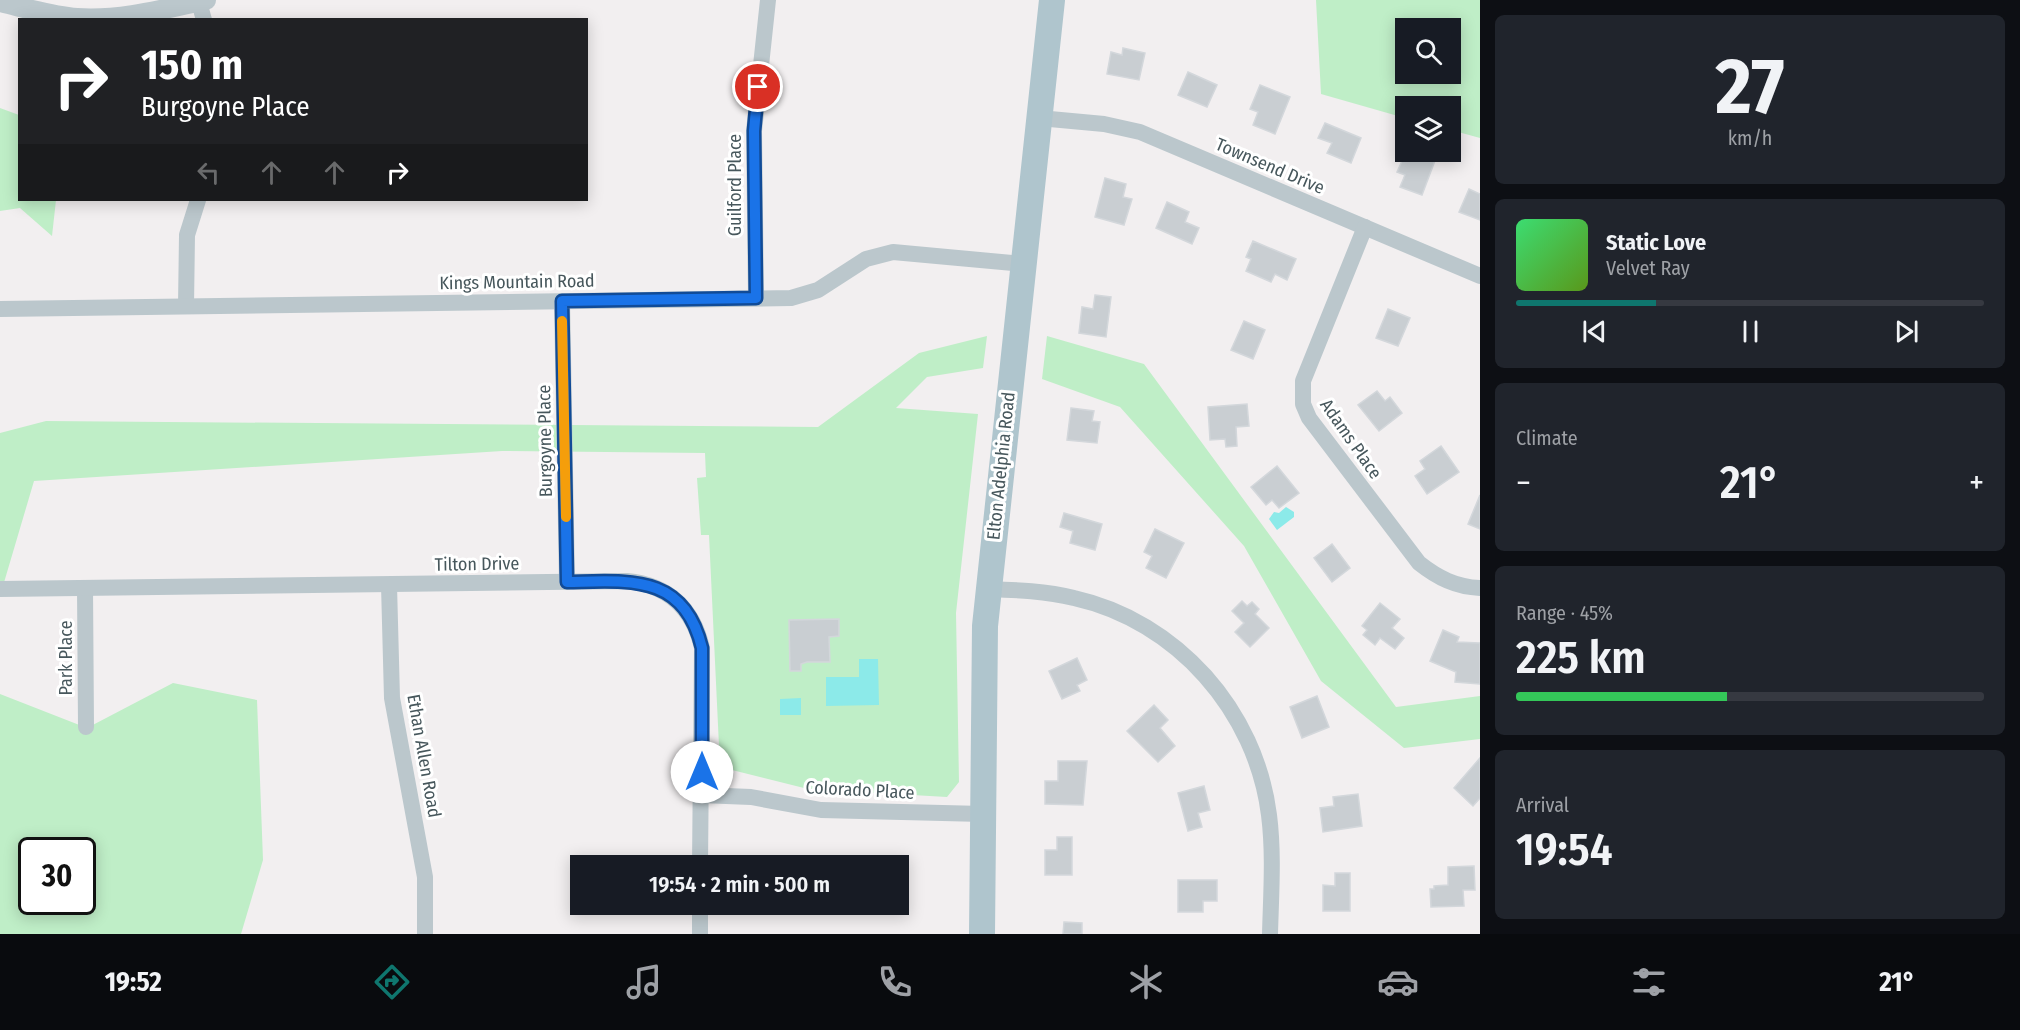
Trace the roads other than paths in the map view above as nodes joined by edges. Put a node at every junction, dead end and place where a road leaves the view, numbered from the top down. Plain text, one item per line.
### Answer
1 (768, 0) edge
2 (1052, 0) edge
3 (0, 2) edge
4 (203, 7) edge
5 (1039, 118) junction
6 (198, 201) edge
7 (1365, 227) junction
8 (1023, 264) junction
9 (1480, 276) edge
10 (756, 298) junction
11 (562, 301) junction
12 (186, 306) junction
13 (0, 309) edge
14 (567, 582) junction
15 (388, 585) junction
16 (85, 588) junction
17 (1480, 588) edge
18 (0, 589) edge
19 (988, 589) junction
20 (86, 727) dead end
21 (701, 795) junction
22 (983, 813) junction
23 (700, 855) edge
24 (700, 915) edge
25 (425, 934) edge
26 (700, 934) edge
27 (982, 934) edge
28 (1270, 934) edge

1 - 10 street, Guilford Place
2 - 5 main road, Elton Adelphia Road
3 - 4 street
5 - 7 street, Townsend Drive
5 - 8 main road, Elton Adelphia Road
6 - 12 street
7 - 9 street, Townsend Drive
7 - 17 street, Adams Place
8 - 10 street, Kings Mountain Road
8 - 19 main road, Elton Adelphia Road
10 - 11 street, Kings Mountain Road
11 - 12 street, Kings Mountain Road
11 - 14 street, Burgoyne Place
12 - 13 street, Kings Mountain Road
14 - 15 street, Tilton Drive
14 - 21 street, Tilton Drive
15 - 16 street, Tilton Drive
15 - 25 street, Ethan Allen Road
16 - 18 street, Tilton Drive
16 - 20 street, Park Place
19 - 22 main road, Elton Adelphia Road
19 - 28 street
21 - 22 street, Colorado Place
21 - 23 street, Tilton Drive
22 - 27 main road, Elton Adelphia Road
24 - 26 street

